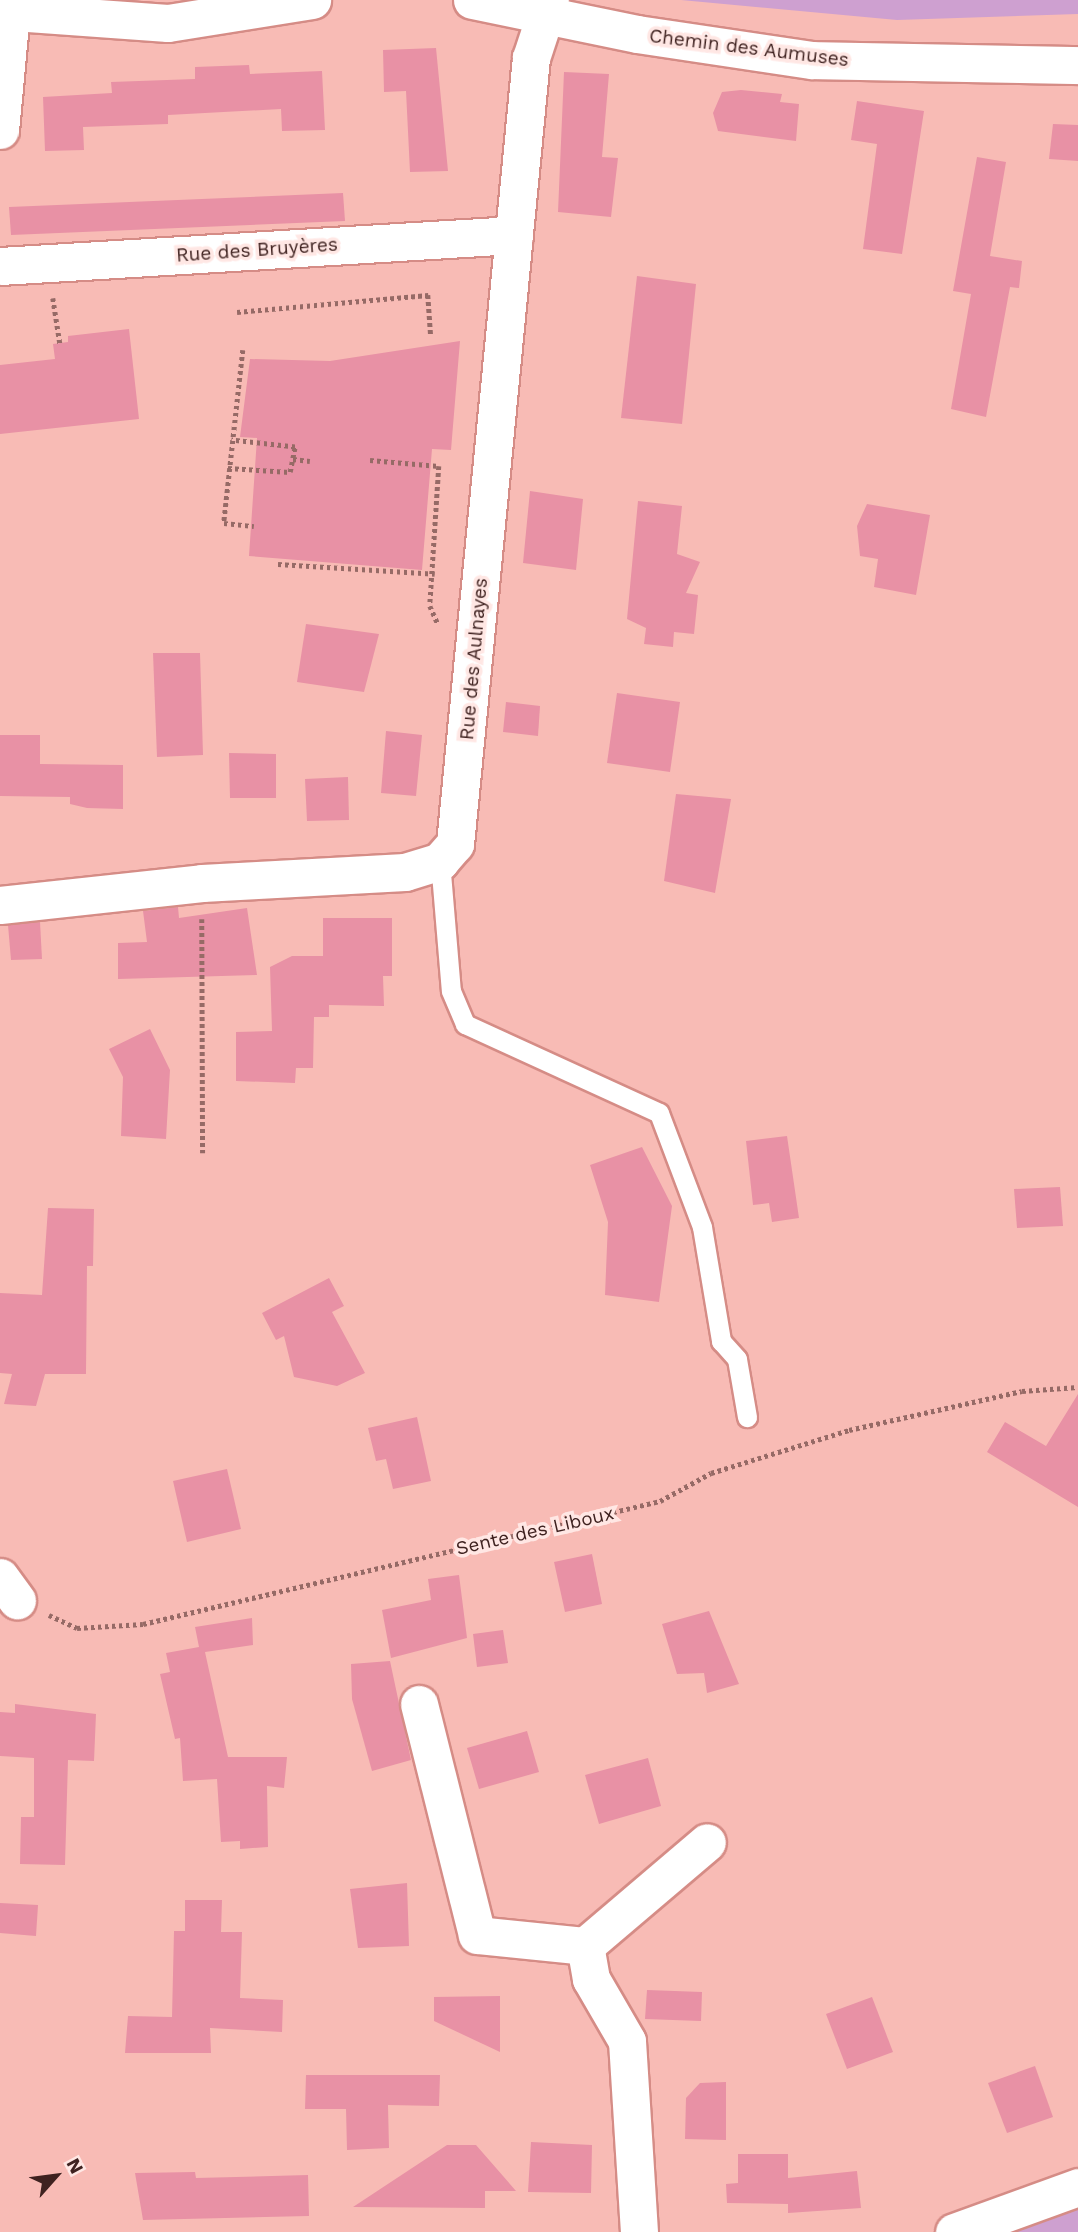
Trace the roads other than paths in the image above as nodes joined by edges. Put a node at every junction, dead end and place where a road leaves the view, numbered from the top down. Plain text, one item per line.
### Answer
1 (312, 0) edge
2 (472, 0) edge
3 (13, 6) edge
4 (549, 7) edge
5 (1078, 65) edge
6 (0, 130) edge
7 (514, 235) junction
8 (0, 266) edge
9 (440, 861) junction
10 (0, 905) edge
11 (747, 1417) dead end
12 (419, 1704) dead end
13 (707, 1842) dead end
14 (585, 1946) junction
15 (1078, 2187) edge
16 (639, 2232) edge
17 (955, 2232) edge

1 - 3 street
2 - 4 street, Chemin des Aumuses
3 - 6 street
4 - 5 street, Chemin des Aumuses
4 - 7 street, Rue des Aulnayes
7 - 8 street, Rue des Bruyères
7 - 9 street, Rue des Aulnayes
9 - 10 street
9 - 11 lane
12 - 14 street
13 - 14 street
14 - 16 street
15 - 17 street

